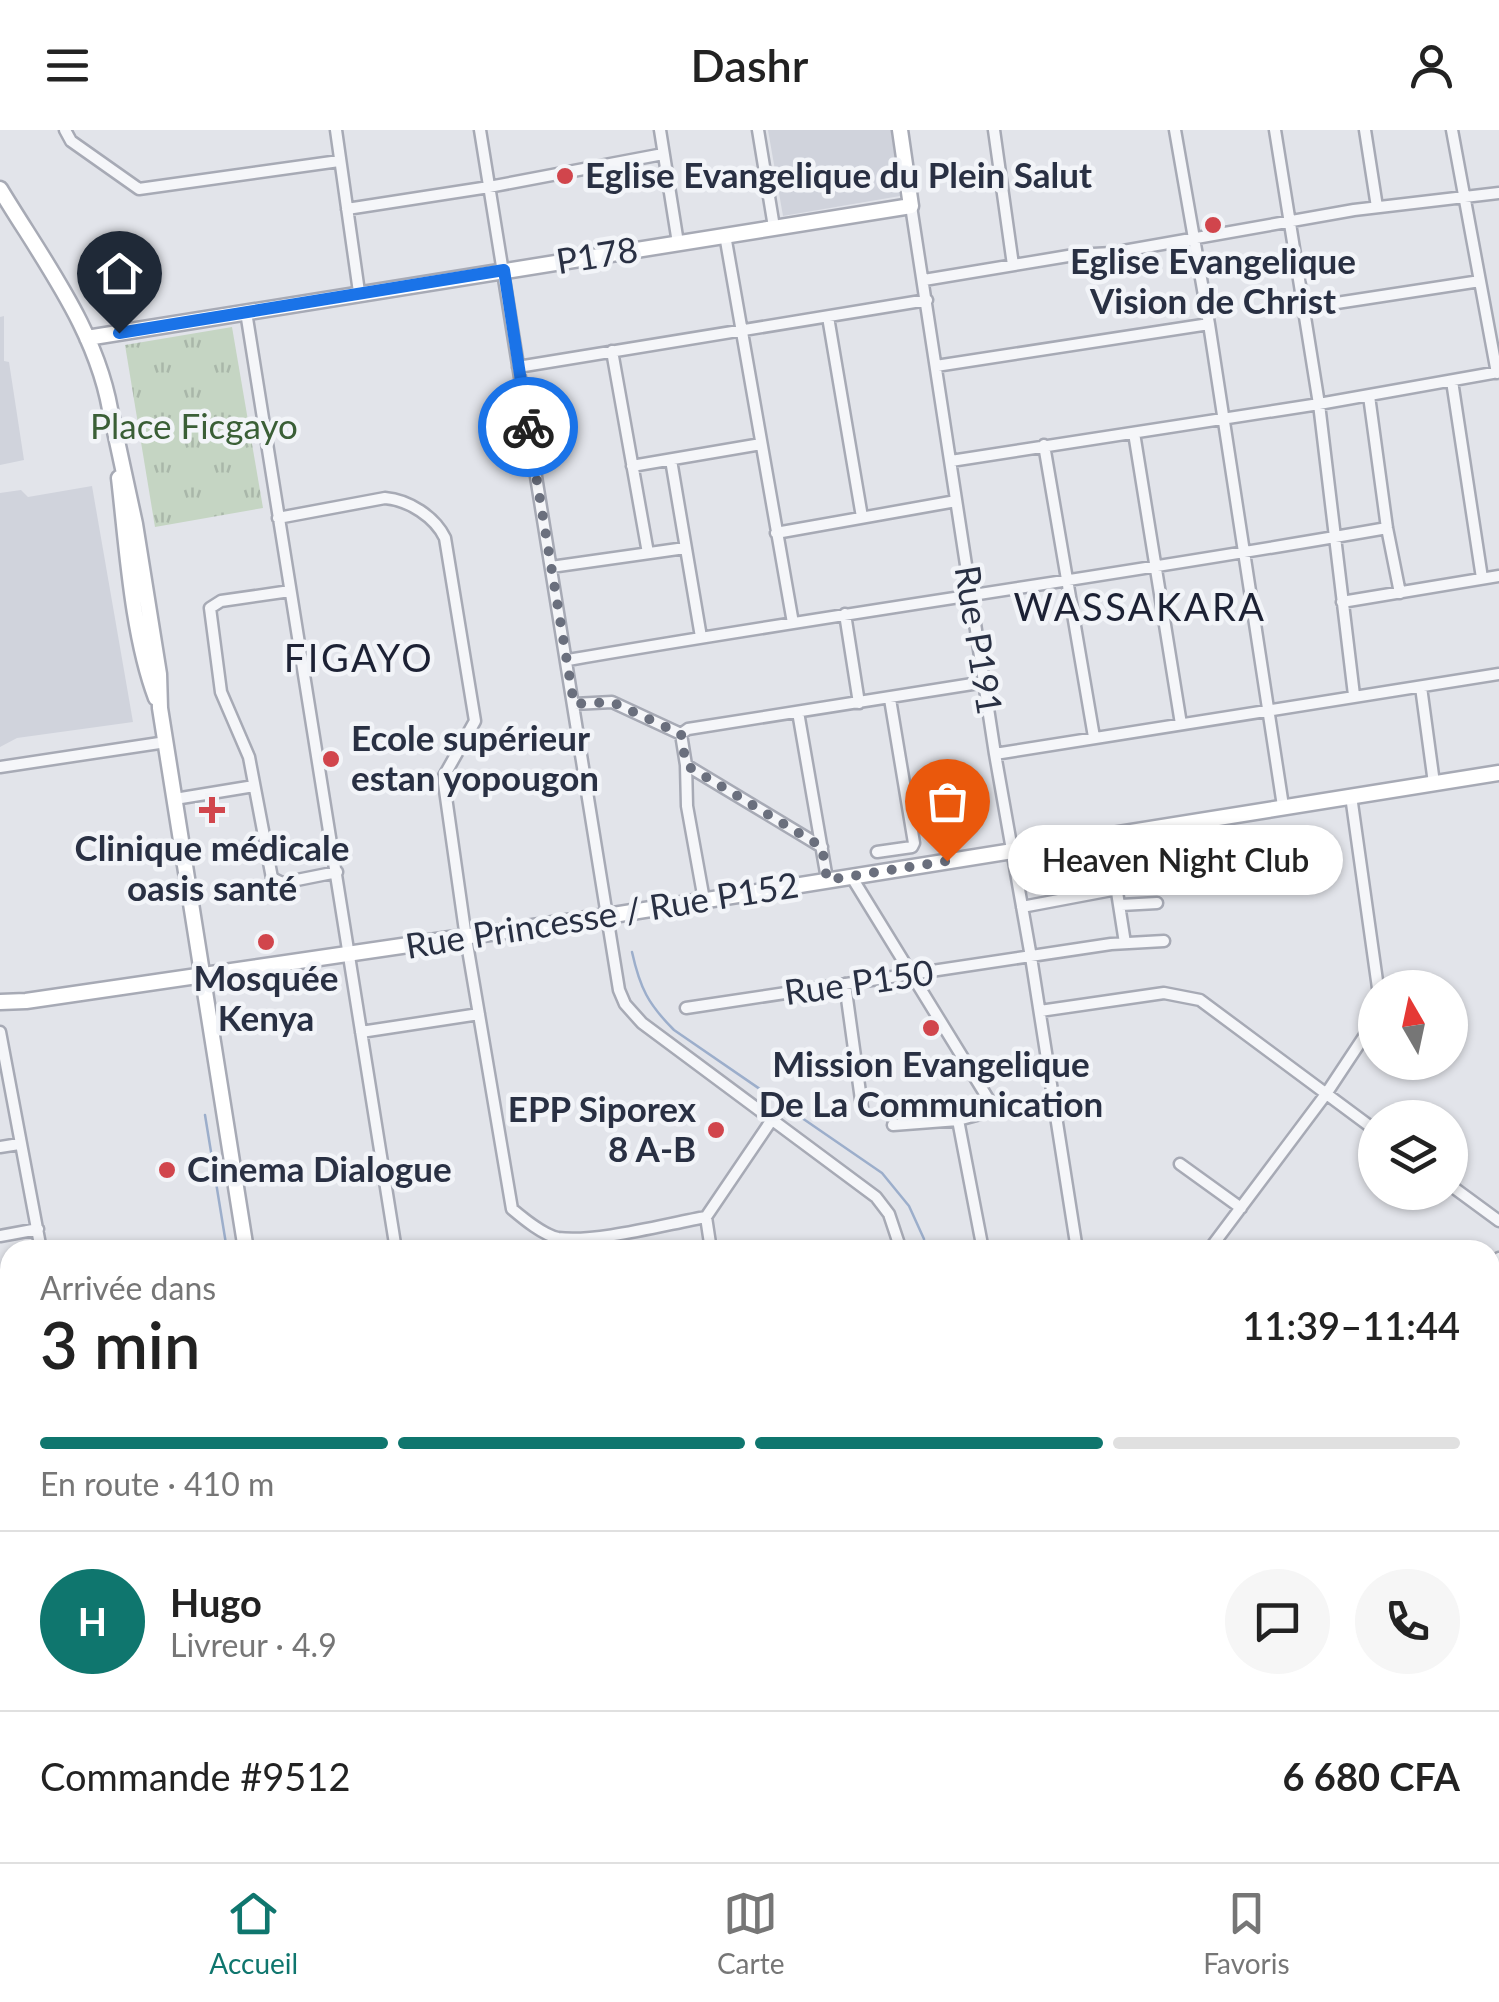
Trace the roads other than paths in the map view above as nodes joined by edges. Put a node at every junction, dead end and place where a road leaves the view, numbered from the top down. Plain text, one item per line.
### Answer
1 (64, 130) edge
2 (336, 130) edge
3 (480, 130) edge
4 (660, 130) edge
5 (758, 130) edge
6 (900, 130) edge
7 (994, 130) edge
8 (1175, 130) edge
9 (1275, 130) edge
10 (1365, 130) edge
11 (1452, 130) edge
12 (663, 154) junction
13 (340, 161) junction
14 (489, 187) junction
15 (0, 189) edge
16 (1499, 193) edge
17 (1464, 197) junction
18 (912, 206) junction
19 (1377, 207) junction
20 (347, 210) junction
21 (1289, 222) junction
22 (774, 227) junction
23 (725, 235) junction
24 (1193, 239) junction
25 (678, 243) junction
26 (1013, 265) junction
27 (504, 270) junction
28 (924, 280) junction
29 (1480, 280) junction
30 (359, 292) junction
31 (927, 300) junction
32 (1304, 308) junction
33 (246, 312) junction
34 (828, 317) junction
35 (1209, 324) junction
36 (740, 332) junction
37 (88, 338) junction
38 (612, 351) junction
39 (518, 366) junction
40 (936, 366) junction
41 (1498, 372) edge
42 (1452, 381) junction
43 (1369, 396) junction
44 (1319, 404) junction
45 (1222, 419) junction
46 (1134, 432) junction
47 (761, 444) junction
48 (1044, 445) junction
49 (671, 460) junction
50 (952, 461) junction
51 (632, 466) junction
52 (956, 501) junction
53 (862, 517) junction
54 (278, 518) junction
55 (1386, 528) junction
56 (776, 533) junction
57 (1336, 537) junction
58 (685, 548) junction
59 (1244, 552) junction
60 (648, 553) junction
61 (551, 567) junction
62 (1156, 569) junction
63 (1499, 576) edge
64 (1482, 578) junction
65 (1069, 581) junction
66 (290, 590) junction
67 (972, 593) junction
68 (1400, 593) junction
69 (1342, 602) junction
70 (846, 614) junction
71 (793, 624) junction
72 (701, 637) junction
73 (568, 660) junction
74 (1499, 674) edge
75 (985, 682) junction
76 (1421, 686) junction
77 (1354, 695) junction
78 (890, 699) junction
79 (860, 703) junction
80 (574, 704) junction
81 (1269, 711) junction
82 (798, 712) junction
83 (1182, 724) junction
84 (681, 734) junction
85 (1094, 737) junction
86 (166, 742) junction
87 (994, 754) junction
88 (686, 765) junction
89 (0, 767) edge
90 (1499, 773) edge
91 (1434, 783) junction
92 (254, 786) junction
93 (1351, 796) junction
94 (176, 799) junction
95 (1284, 806) junction
96 (822, 847) junction
97 (1011, 850) junction
98 (878, 852) dead end
99 (337, 872) junction
100 (851, 876) junction
101 (827, 880) junction
102 (704, 900) junction
103 (1158, 903) dead end
104 (1121, 905) junction
105 (1022, 907) junction
106 (607, 916) junction
107 (466, 938) junction
108 (1164, 941) dead end
109 (1125, 943) junction
110 (349, 956) junction
111 (1032, 957) junction
112 (1375, 970) edge
113 (203, 975) junction
114 (911, 976) junction
115 (845, 984) junction
116 (0, 1002) edge
117 (686, 1008) dead end
118 (1040, 1012) junction
119 (479, 1014) junction
120 (0, 1032) edge
121 (362, 1032) junction
122 (1358, 1046) edge
123 (1326, 1094) junction
124 (862, 1107) dead end
125 (1358, 1118) edge
126 (958, 1120) junction
127 (771, 1121) junction
128 (894, 1126) dead end
129 (20, 1144) junction
130 (0, 1147) edge
131 (1180, 1164) dead end
132 (1468, 1198) edge
133 (1240, 1208) junction
134 (706, 1217) junction
135 (1499, 1221) edge
136 (38, 1229) junction
137 (0, 1236) edge
138 (40, 1240) edge
139 (244, 1240) edge
140 (394, 1240) edge
141 (709, 1240) edge
142 (898, 1240) edge
143 (981, 1240) edge
144 (1075, 1240) edge
145 (1216, 1240) edge

1 - 13 street
2 - 13 street
3 - 14 street
4 - 12 street
5 - 22 street
6 - 18 street
7 - 26 street
8 - 24 street
9 - 21 street
10 - 19 street
11 - 17 street
12 - 14 street
12 - 25 street
13 - 20 street
14 - 20 street
14 - 27 street
15 - 37 street
16 - 17 street
17 - 19 street
17 - 29 street
18 - 22 street, P178
18 - 28 street, Rue P191
19 - 21 street
20 - 30 street
21 - 24 street
21 - 32 street
22 - 23 street, P178
23 - 25 street, P178
23 - 36 street
24 - 26 street
24 - 35 street
25 - 27 street, P178
26 - 28 street
27 - 30 street, P178
27 - 39 street
28 - 31 street, Rue P191
29 - 32 street
29 - 41 street
30 - 33 street, P178
31 - 34 street
31 - 40 street, Rue P191
32 - 44 street
33 - 37 street, P178
33 - 54 street
34 - 36 street
34 - 53 street
35 - 40 street
35 - 45 street
36 - 38 street
36 - 47 street
37 - 86 street
38 - 39 street
38 - 51 street
39 - 61 street
40 - 50 street, Rue P191
41 - 42 street
42 - 43 street
42 - 64 street
43 - 44 street
43 - 55 street
44 - 45 street
44 - 57 street
45 - 46 street
45 - 59 street
46 - 48 street
46 - 62 street
47 - 49 street
47 - 56 street
48 - 50 street
48 - 65 street
49 - 51 street
49 - 58 street
50 - 52 street, Rue P191
51 - 60 street
52 - 53 street
52 - 67 street, Rue P191
53 - 56 street
54 - 66 street
54 - 107 street
55 - 57 street
55 - 68 street
56 - 71 street
57 - 59 street
57 - 69 street
58 - 60 street
58 - 72 street
59 - 62 street
59 - 81 street
60 - 61 street
61 - 73 street
62 - 65 street
62 - 83 street
63 - 64 street
64 - 68 street
65 - 67 street
65 - 85 street
66 - 92 street
66 - 99 street
67 - 70 street
67 - 75 street, Rue P191
68 - 69 street
69 - 77 street
70 - 71 street
70 - 79 street
71 - 72 street
72 - 73 street
73 - 80 street
74 - 76 street
75 - 78 street
75 - 87 street, Rue P191
76 - 77 street
76 - 91 street
77 - 81 street
78 - 79 street
78 - 98 street
79 - 82 street
80 - 84 street
80 - 106 street
81 - 83 street
81 - 95 street
82 - 84 street
82 - 96 street
83 - 85 street
84 - 88 street
85 - 87 street
86 - 89 street
86 - 94 street
87 - 97 street, Rue P191
88 - 96 street
88 - 102 street
90 - 91 street, Rue Princesse / Rue P152
91 - 93 street, Rue Princesse / Rue P152
92 - 94 street
92 - 99 street
93 - 95 street, Rue Princesse / Rue P152
93 - 112 street
94 - 113 street
95 - 97 street, Rue Princesse / Rue P152
96 - 101 street
97 - 100 street, Rue Princesse / Rue P152
97 - 105 street, Rue P191
99 - 110 street
100 - 101 street, Rue Princesse / Rue P152
100 - 114 street
101 - 102 street, Rue Princesse / Rue P152
102 - 106 street, Rue Princesse / Rue P152
103 - 104 street
104 - 105 street
104 - 109 street
105 - 111 street, Rue P191
106 - 107 street, Rue Princesse / Rue P152
106 - 127 street
107 - 110 street, Rue Princesse / Rue P152
107 - 119 street
108 - 109 street, Rue P150
109 - 111 street, Rue P150
110 - 113 street, Rue Princesse / Rue P152
110 - 121 street
111 - 114 street, Rue P150
111 - 118 street, Rue P191
113 - 116 street, Rue Princesse / Rue P152
113 - 139 street
114 - 115 street, Rue P150
114 - 126 street
115 - 117 street, Rue P150
115 - 124 street
118 - 123 street
118 - 144 street, Rue P191
119 - 121 street
119 - 134 street
120 - 129 street
121 - 140 street
122 - 123 street
123 - 125 street
123 - 133 street
126 - 128 street
126 - 143 street
127 - 134 street
127 - 142 street
129 - 130 street
129 - 136 street
131 - 133 street
132 - 135 street
133 - 145 street
134 - 141 street
136 - 137 street
136 - 138 street

